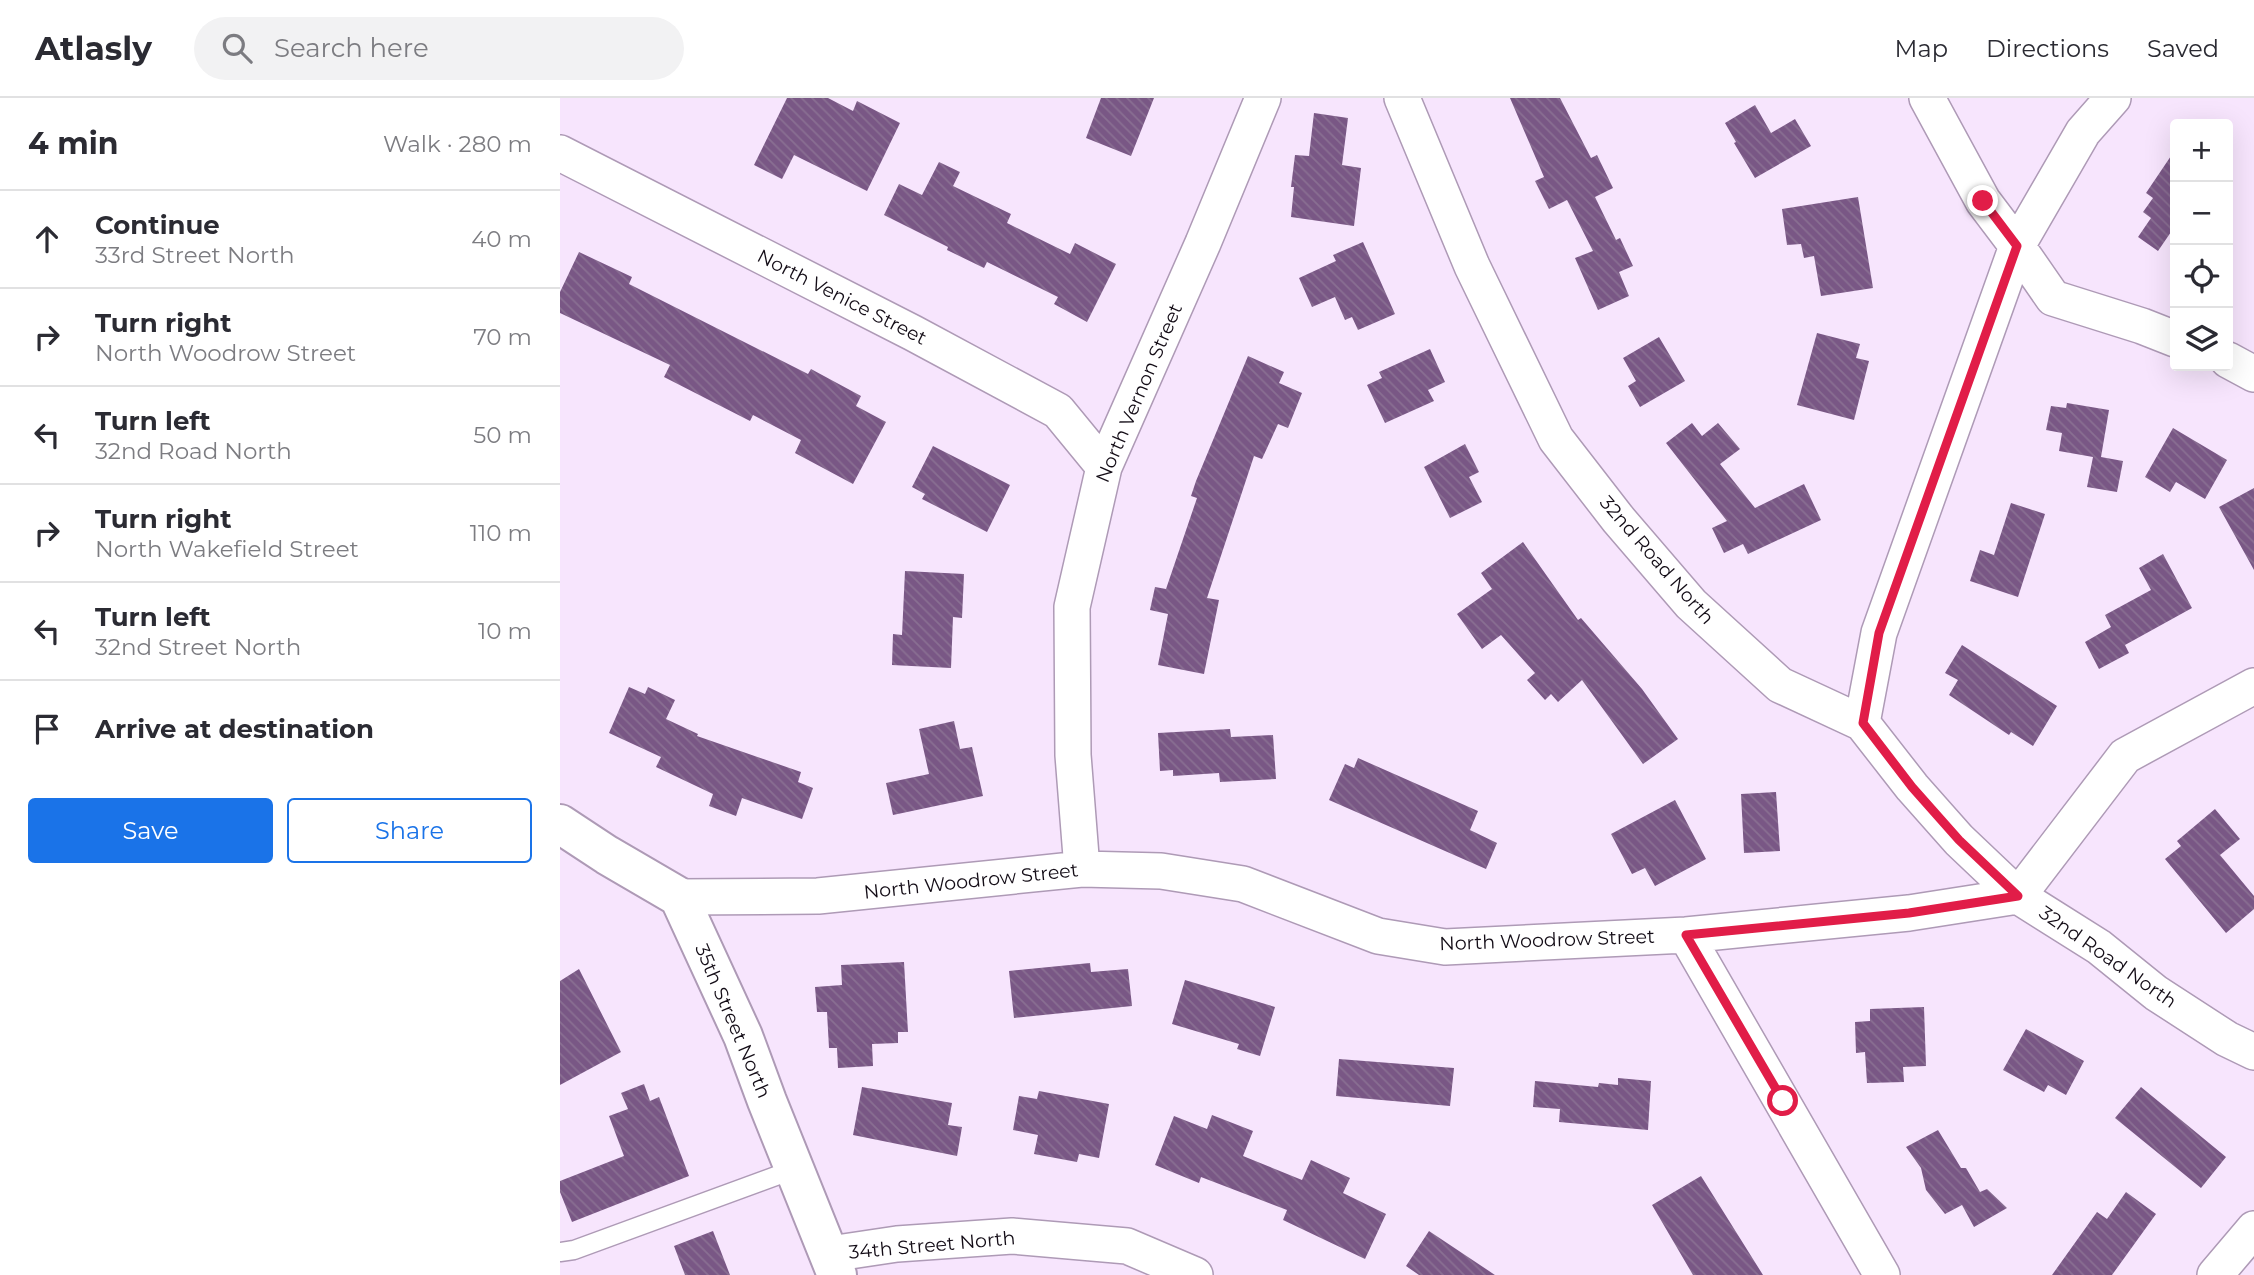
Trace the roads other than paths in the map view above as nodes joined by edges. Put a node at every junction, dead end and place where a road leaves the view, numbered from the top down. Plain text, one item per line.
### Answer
1 (1263, 98) edge
2 (1402, 98) edge
3 (1927, 98) edge
4 (2113, 98) edge
5 (560, 153) edge
6 (2017, 246) junction
7 (2170, 337) edge
8 (2233, 363) edge
9 (2254, 374) edge
10 (1104, 467) junction
11 (2254, 686) edge
12 (1863, 723) junction
13 (560, 824) edge
14 (1082, 869) junction
15 (2018, 896) junction
16 (679, 897) junction
17 (1686, 935) junction
18 (2254, 1052) edge
19 (795, 1169) junction
20 (2254, 1229) edge
21 (560, 1252) edge
22 (834, 1264) edge
23 (1195, 1275) edge
24 (1882, 1275) edge
25 (2215, 1275) edge

1 - 10 street, North Vernon Street
2 - 12 street, 32nd Road North
3 - 6 street
4 - 6 street
5 - 10 street, North Venice Street
6 - 7 street
6 - 12 street
8 - 9 street
10 - 14 street, North Vernon Street
11 - 15 street
12 - 15 street, 32nd Road North
13 - 16 street
14 - 16 street, North Woodrow Street
14 - 17 street, North Woodrow Street
15 - 17 street, North Woodrow Street
15 - 18 street, 32nd Road North
16 - 19 street, 35th Street North
17 - 24 street
19 - 21 lane
19 - 22 street, 35th Street North
20 - 25 street
22 - 23 street, 34th Street North

